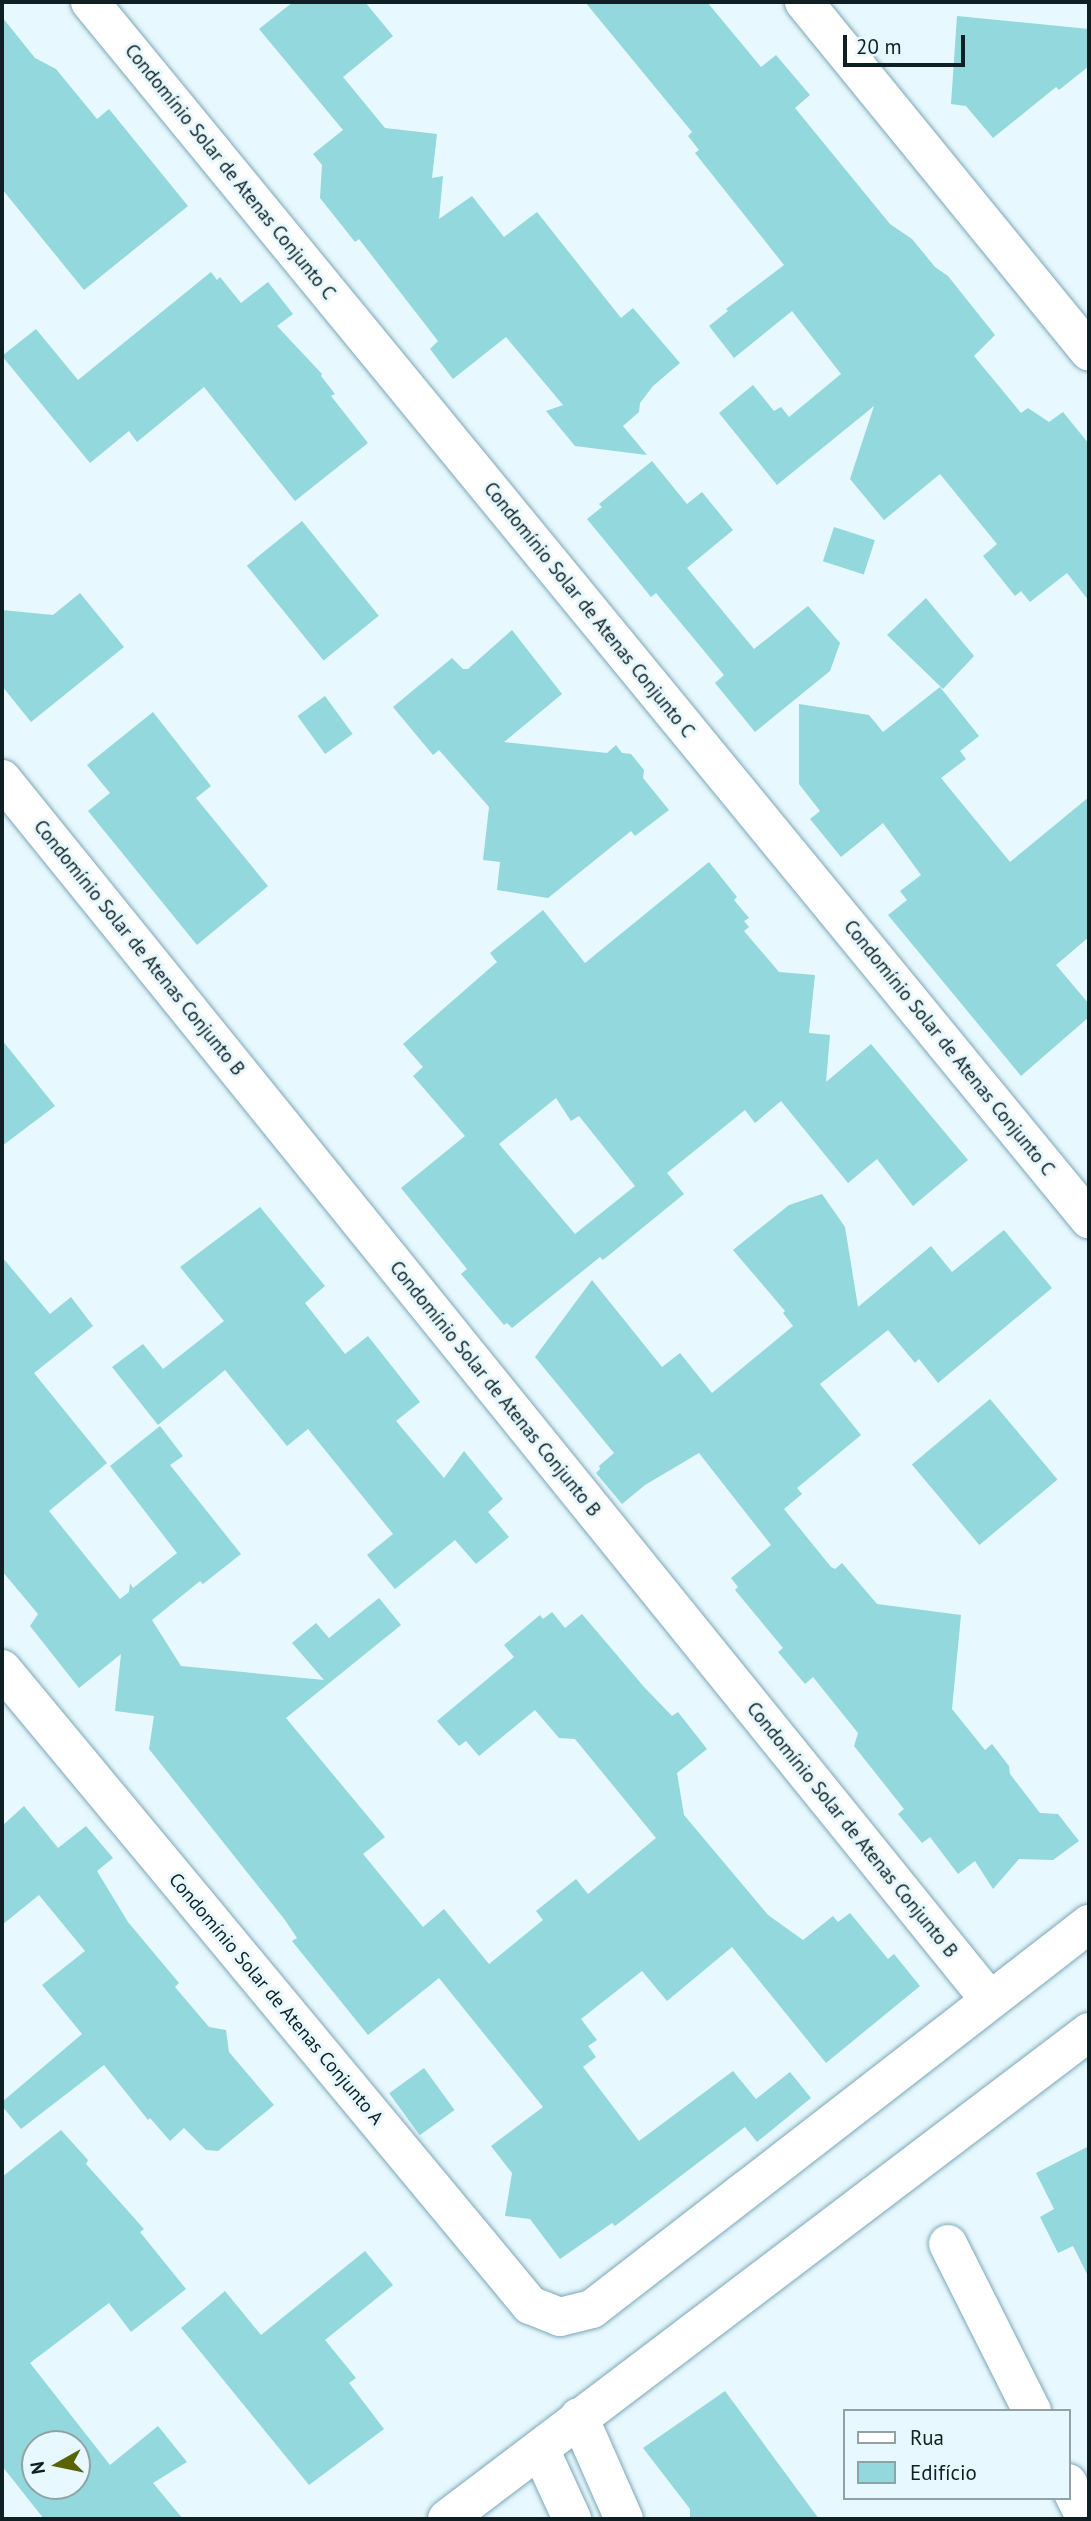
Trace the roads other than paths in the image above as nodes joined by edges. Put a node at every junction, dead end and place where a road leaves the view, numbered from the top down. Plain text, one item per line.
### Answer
1 (90, 2) edge
2 (803, 2) edge
3 (1089, 352) edge
4 (2, 779) edge
5 (1089, 1219) edge
6 (2, 1669) edge
7 (1089, 1924) edge
8 (989, 1999) junction
9 (1089, 2032) edge
10 (948, 2244) dead end
11 (1031, 2409) edge
12 (579, 2417) junction
13 (540, 2449) junction
14 (1070, 2487) edge
15 (447, 2519) edge
16 (572, 2519) edge
17 (624, 2519) edge
18 (1087, 2519) edge

1 - 5 street, Condomínio Solar de Atenas Conjunto C
2 - 3 street
4 - 8 street, Condomínio Solar de Atenas Conjunto B
6 - 8 street, Condomínio Solar de Atenas Conjunto A
7 - 8 street
9 - 12 street
10 - 11 street
12 - 13 street
12 - 17 street
13 - 15 street
13 - 16 street
14 - 18 street

